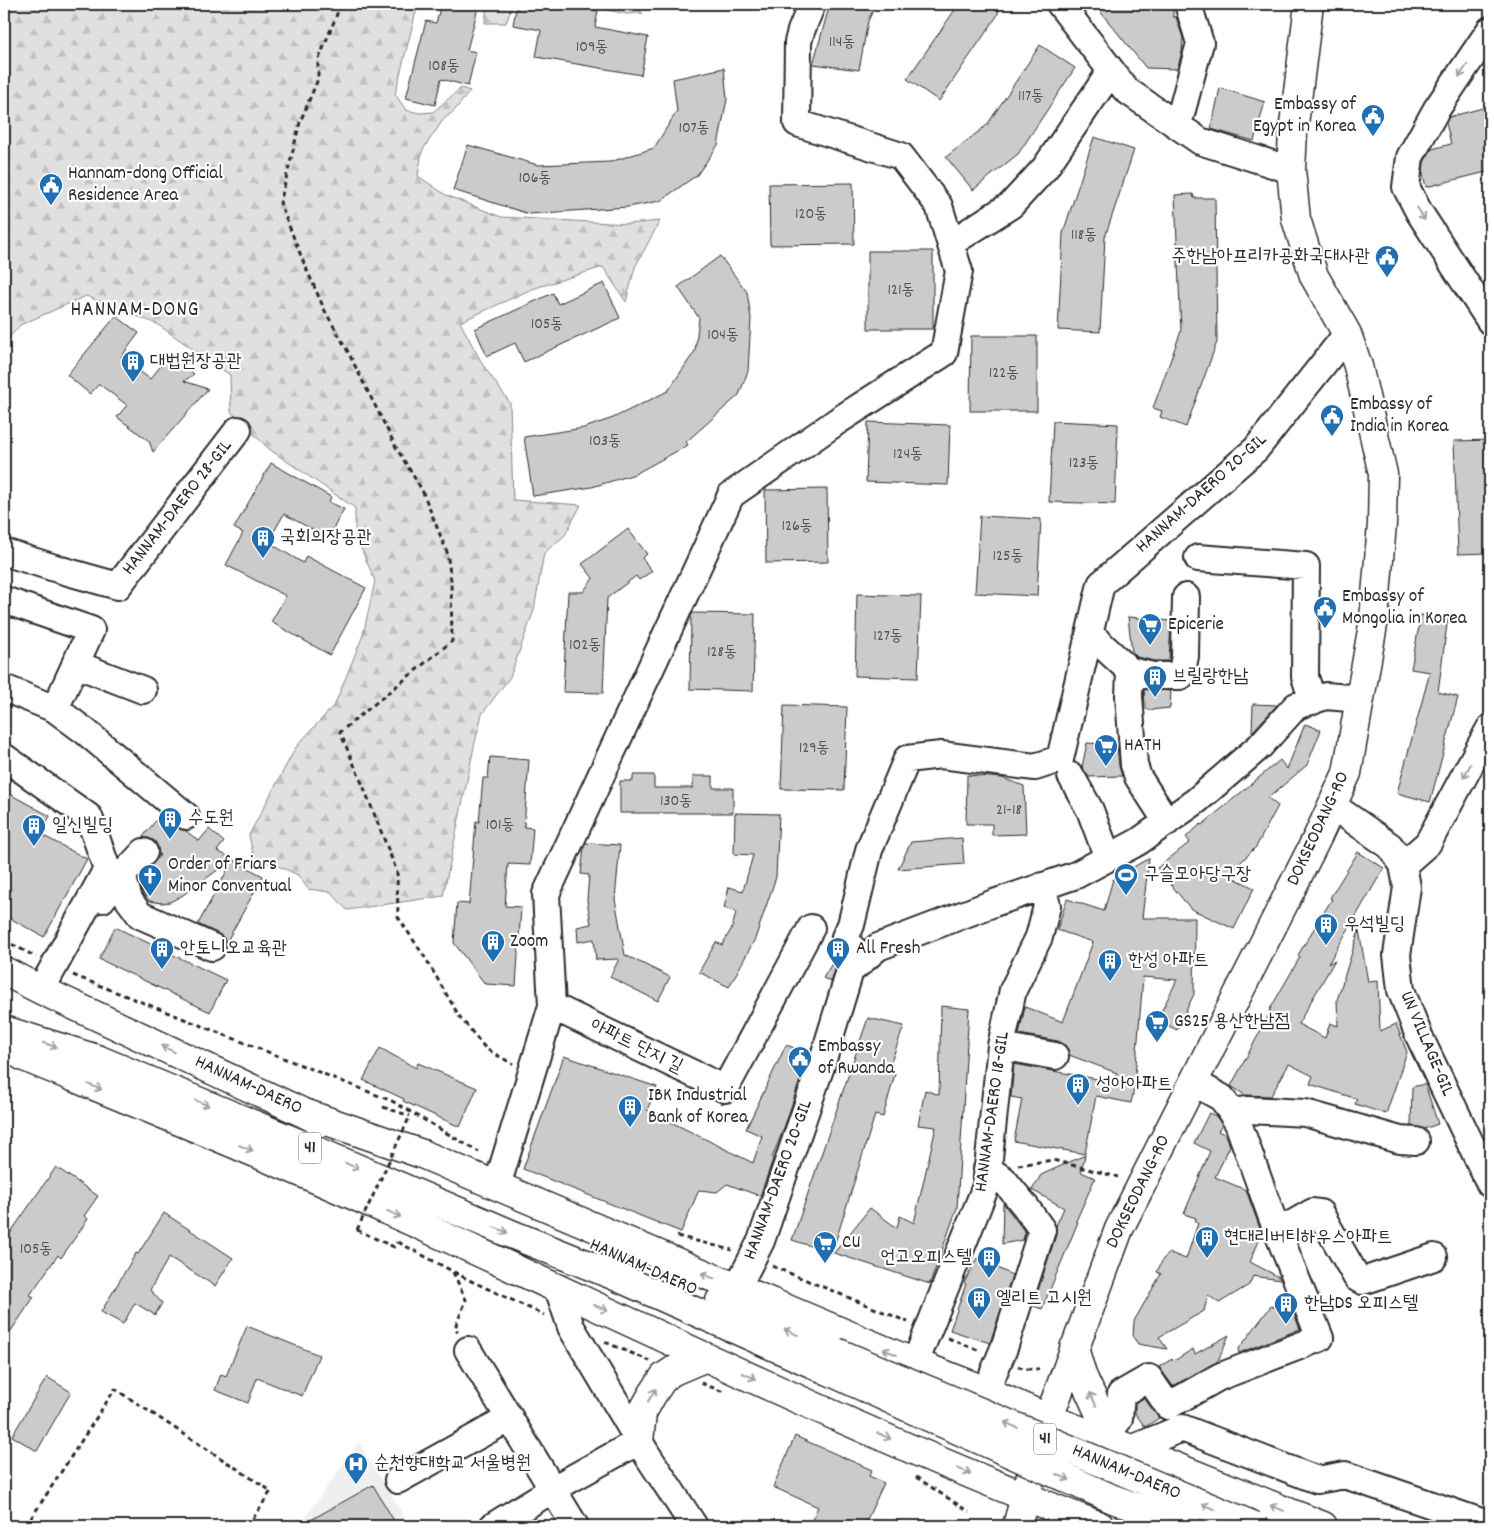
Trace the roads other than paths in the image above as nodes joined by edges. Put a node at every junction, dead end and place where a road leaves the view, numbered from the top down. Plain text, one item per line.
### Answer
1 (812, 4) edge
2 (1060, 4) edge
3 (1188, 4) edge
4 (1309, 4) edge
5 (1490, 30) edge
6 (1111, 71) junction
7 (1178, 125) junction
8 (1291, 170) junction
9 (950, 242) junction
10 (1490, 322) edge
11 (1346, 334) junction
12 (238, 430) dead end
13 (4, 552) edge
14 (1198, 558) dead end
15 (1186, 596) dead end
16 (4, 600) edge
17 (1090, 634) junction
18 (75, 664) junction
19 (1130, 672) junction
20 (4, 688) edge
21 (143, 690) dead end
22 (1360, 699) junction
23 (1314, 700) junction
24 (54, 709) junction
25 (1490, 728) edge
26 (4, 757) edge
27 (1071, 776) dead end
28 (1333, 806) junction
29 (186, 816) dead end
30 (1168, 822) junction
31 (144, 852) dead end
32 (1108, 858) junction
33 (1403, 865) junction
34 (122, 875) junction
35 (1042, 886) junction
36 (811, 928) dead end
37 (212, 947) dead end
38 (861, 962) junction
39 (4, 971) edge
40 (47, 979) junction
41 (552, 1006) junction
42 (4, 1030) edge
43 (4, 1044) edge
44 (1001, 1046) junction
45 (1055, 1056) dead end
46 (1194, 1082) junction
47 (1231, 1112) junction
48 (308, 1114) junction
49 (1416, 1141) dead end
50 (987, 1169) junction
51 (1490, 1184) edge
52 (498, 1186) junction
53 (1278, 1232) junction
54 (1434, 1257) dead end
55 (558, 1288) junction
56 (737, 1288) junction
57 (1074, 1348) junction
58 (468, 1350) road end
59 (706, 1357) junction
60 (831, 1361) junction
61 (915, 1363) junction
62 (951, 1377) junction
63 (986, 1391) junction
64 (510, 1418) junction
65 (1047, 1418) junction
66 (639, 1441) junction
67 (1118, 1442) junction
68 (919, 1452) junction
69 (398, 1480) dead end
70 (554, 1489) junction
71 (1025, 1496) junction
72 (1490, 1525) edge
73 (493, 1526) edge
74 (575, 1526) edge
75 (694, 1526) edge
76 (1016, 1526) edge
77 (1100, 1526) edge
78 (1188, 1526) edge
79 (1254, 1526) edge
80 (1322, 1526) edge

1 - 9 street
2 - 6 street
3 - 7 street
4 - 8 main road, DOKSEODANG-RO
5 -> 10 street
6 - 7 street
6 - 9 street
7 - 8 street
8 - 11 main road, DOKSEODANG-RO
9 - 41 street
11 - 17 street, HANNAM-DAERO 20-GIL
11 - 22 main road, DOKSEODANG-RO
12 - 13 street, HANNAM-DAERO 28-GIL
14 - 23 street
15 - 19 street
16 - 18 street
17 - 19 street
17 - 38 street, HANNAM-DAERO 20-GIL
18 - 21 street
18 - 24 street
19 - 30 street
20 - 24 street
22 - 23 street, HANNAM-DAERO 20-GIL
22 - 28 main road, DOKSEODANG-RO
23 - 30 street, HANNAM-DAERO 20-GIL
24 - 29 street
25 -> 33 street
26 - 40 street
27 - 32 street
28 - 33 street, UN VILLAGE-GIL
28 - 46 main road, DOKSEODANG-RO
30 - 32 street, HANNAM-DAERO 20-GIL
31 - 34 street
32 - 35 street, HANNAM-DAERO 20-GIL
33 - 51 street, UN VILLAGE-GIL
34 - 37 street
34 - 40 street
35 - 38 street, HANNAM-DAERO 20-GIL
35 - 44 street, HANNAM-DAERO 18-GIL
36 - 41 street, 아파트 단지 길
38 - 56 street, HANNAM-DAERO 20-GIL
39 - 40 main road, HANNAM-DAERO / 41
48 -> 40 main road, HANNAM-DAERO / 41
41 - 52 street
42 -> 60 main road, HANNAM-DAERO / 41
43 -> 55 main road
44 - 45 street
44 - 50 street, HANNAM-DAERO 18-GIL
46 - 47 street
46 - 57 main road, DOKSEODANG-RO
47 - 49 street
47 - 53 street
48 - 52 main road
60 -> 48 main road, HANNAM-DAERO / 41
50 - 61 street, HANNAM-DAERO 18-GIL
50 - 63 street
56 -> 52 main road
53 - 54 street
53 - 67 street, HANNAM-DAERO
55 -> 59 main road
55 - 66 street
61 -> 56 main road
57 - 65 main road, DOKSEODANG-RO
67 -> 57 main road
58 - 64 street
66 -> 59 main road
59 -> 68 main road
60 -> 78 main road, HANNAM-DAERO / 41, bridge
79 -> 60 main road, HANNAM-DAERO / 41, bridge
61 - 62 main road
62 - 63 main road
62 - 68 main road
63 - 65 main road
64 - 69 street
64 - 70 street
65 - 67 main road
65 - 71 main road, DOKSEODANG-RO
66 - 70 street
66 - 75 street
67 - 72 street
80 -> 67 main road
68 -> 71 main road
70 - 73 street
70 - 74 street
71 - 76 main road, DOKSEODANG-RO
71 - 77 main road

